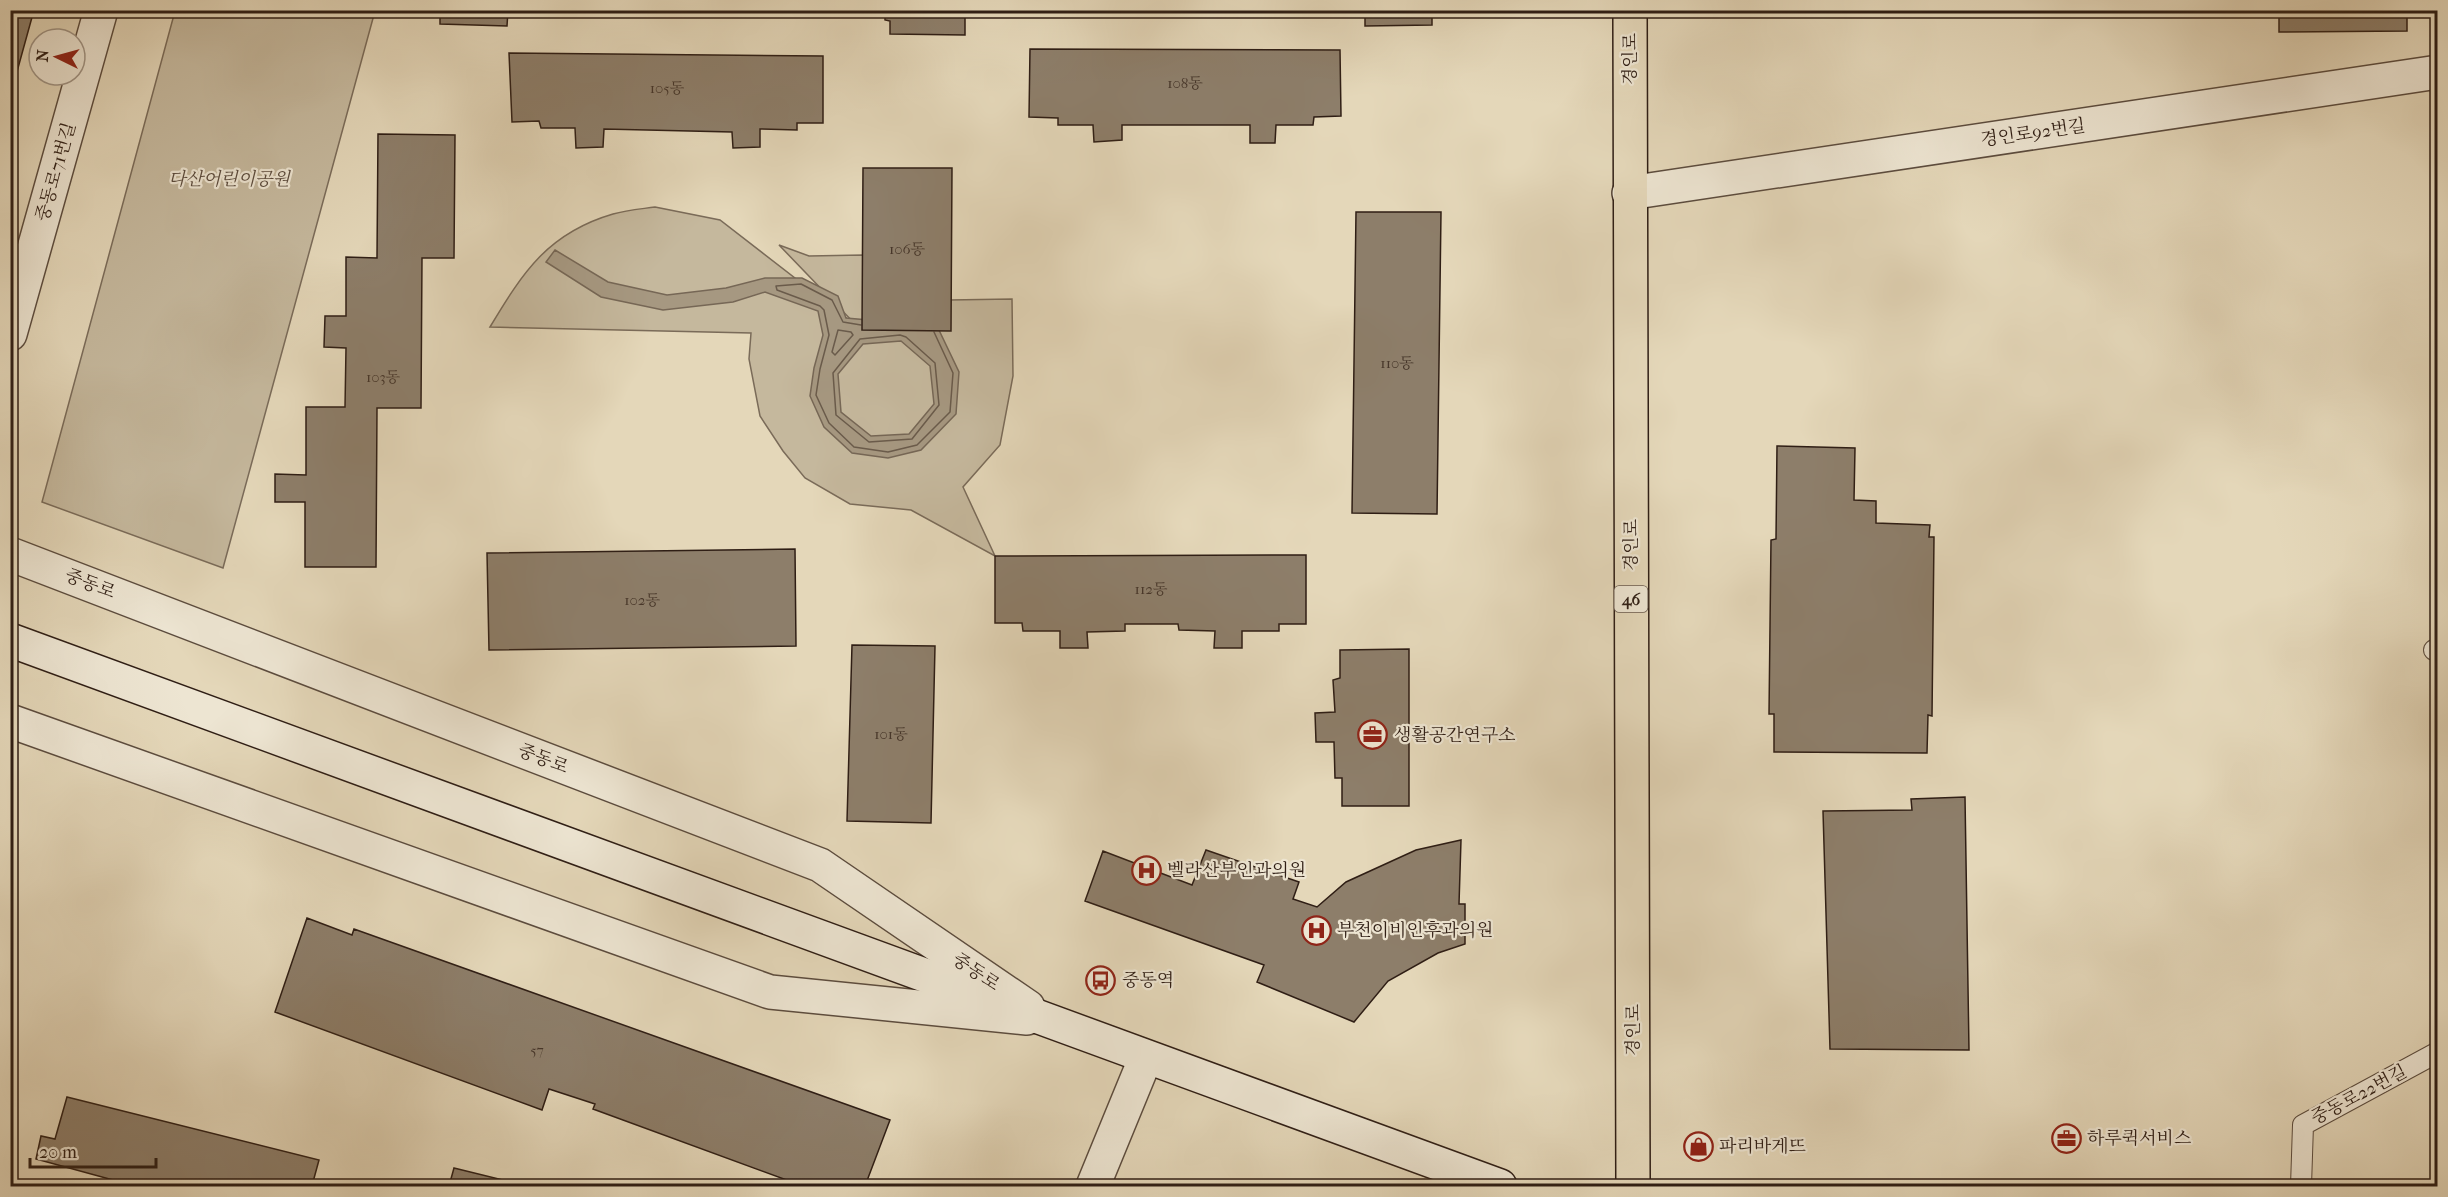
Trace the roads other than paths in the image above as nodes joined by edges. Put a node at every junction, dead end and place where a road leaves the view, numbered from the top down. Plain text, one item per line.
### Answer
1 (101, 10) edge
2 (1630, 10) edge
3 (2438, 72) edge
4 (1629, 193) junction
5 (10, 334) edge
6 (10, 554) edge
7 (10, 640) edge
8 (10, 721) edge
9 (1047, 1020) junction
10 (2438, 1052) edge
11 (1146, 1057) junction
12 (1093, 1186) edge
13 (1500, 1186) edge
14 (1633, 1186) edge
15 (2301, 1186) edge

1 - 5 street, 중동로71번길
2 - 4 main road, 경인로 / 46
3 - 4 street, 경인로92번길
4 - 14 main road, 경인로 / 46
6 - 9 street, 중동로
7 - 9 street, 중동로
8 - 9 street, 중동로
9 - 11 street, 중동로
10 - 15 lane, 중동로22번길
11 - 12 street
11 - 13 street, 중동로

